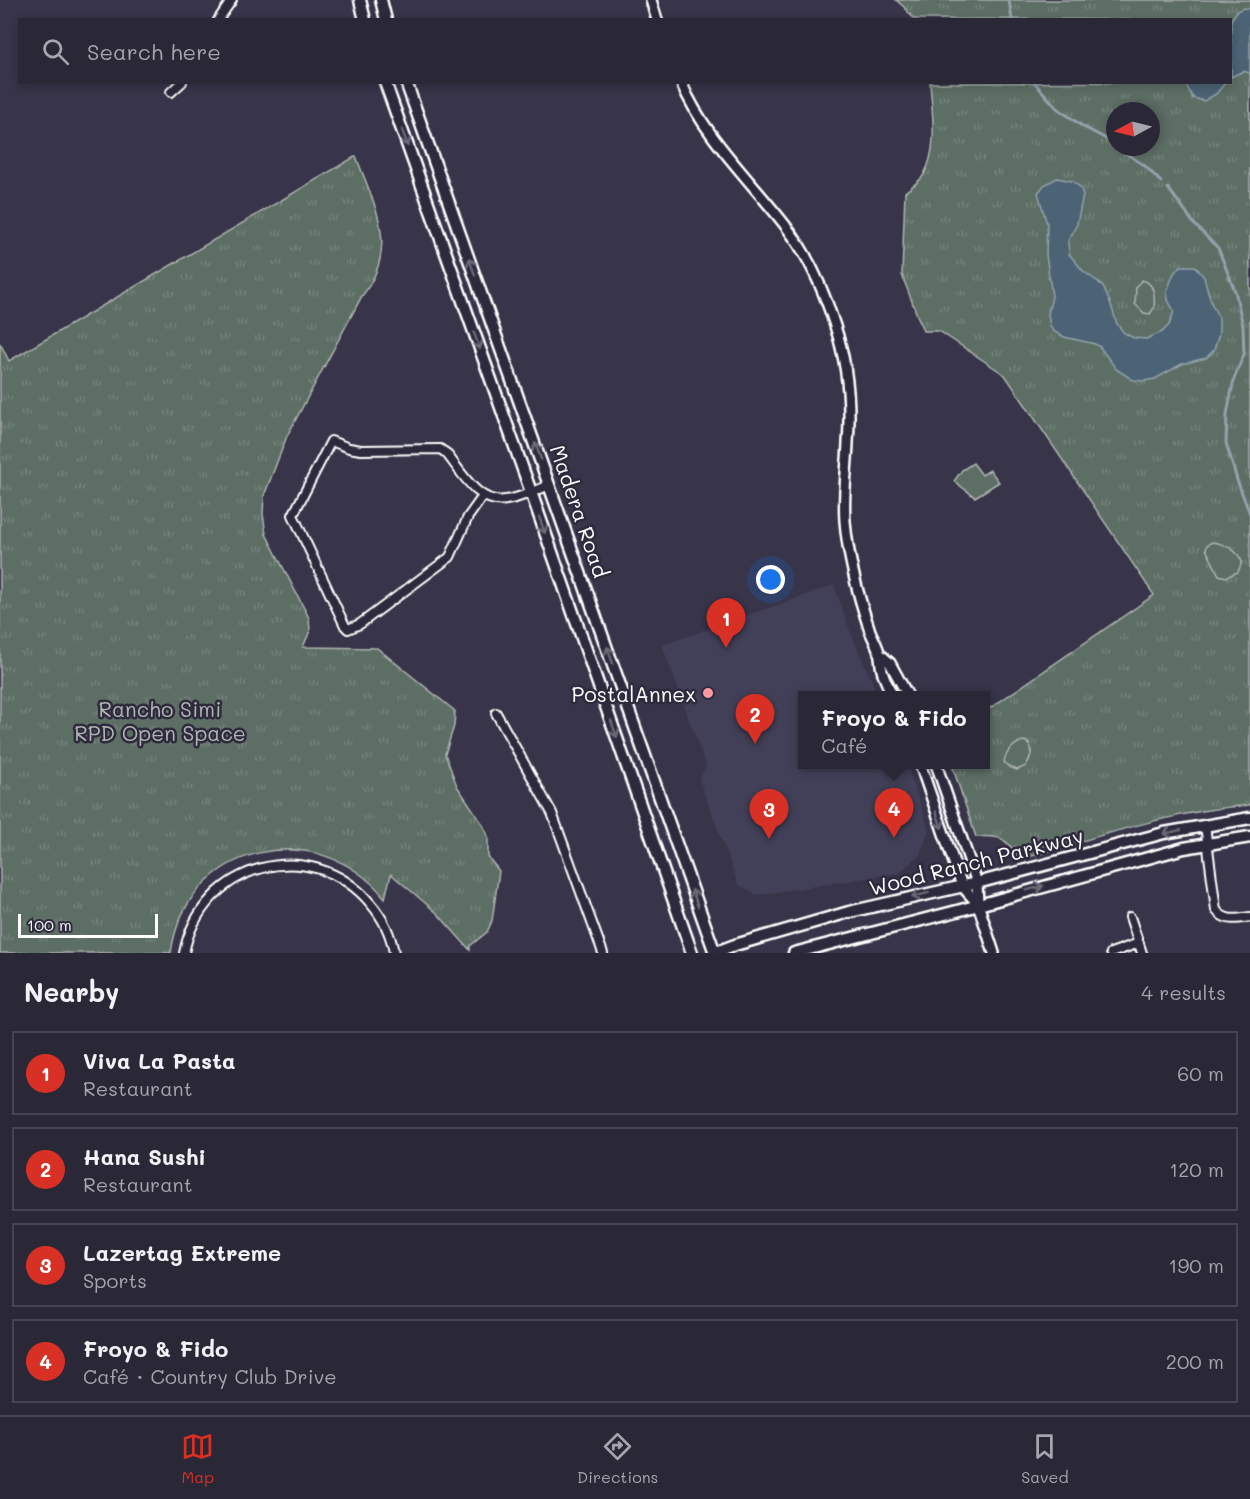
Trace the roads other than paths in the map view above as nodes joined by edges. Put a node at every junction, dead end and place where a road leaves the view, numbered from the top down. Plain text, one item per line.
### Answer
1 (232, 0) edge
2 (360, 0) edge
3 (381, 0) edge
4 (651, 0) edge
5 (219, 18) edge
6 (364, 18) edge
7 (386, 18) edge
8 (656, 18) edge
9 (180, 84) edge
10 (386, 84) edge
11 (407, 84) edge
12 (682, 84) edge
13 (171, 92) dead end
14 (550, 485) junction
15 (531, 492) junction
16 (483, 496) junction
17 (880, 654) junction
18 (890, 691) edge
19 (905, 691) edge
20 (496, 713) dead end
21 (921, 769) edge
22 (937, 769) edge
23 (1250, 818) edge
24 (1205, 825) junction
25 (1250, 837) edge
26 (1208, 843) junction
27 (977, 883) junction
28 (962, 886) junction
29 (978, 904) junction
30 (1130, 917) dead end
31 (1250, 917) edge
32 (1139, 944) junction
33 (184, 953) edge
34 (394, 953) edge
35 (603, 953) edge
36 (692, 953) edge
37 (715, 953) edge
38 (794, 953) edge
39 (994, 953) edge
40 (1112, 953) edge
41 (1142, 953) edge

1 - 5 street
2 - 6 main road
3 - 7 main road
4 - 8 street
9 - 13 street
10 -> 15 main road, Madera Road
14 -> 11 main road, Madera Road
12 - 17 street
14 - 15 street
37 -> 14 main road, Madera Road
15 - 16 street
15 -> 36 main road, Madera Road
16 - 16 street
17 - 18 street
17 - 19 street
20 - 35 street
21 -> 28 street
22 - 27 street
23 - 24 main road, Wood Ranch Parkway
24 - 26 street
24 -> 27 main road, Wood Ranch Parkway
25 - 26 main road, Wood Ranch Parkway
29 -> 26 main road, Wood Ranch Parkway
26 - 31 street
27 - 28 main road, Wood Ranch Parkway
27 - 29 street
28 - 29 street
28 -> 37 main road, Wood Ranch Parkway
29 - 38 main road, Wood Ranch Parkway
29 - 39 street
30 - 32 street
32 - 40 street
32 - 41 street
33 - 34 street

